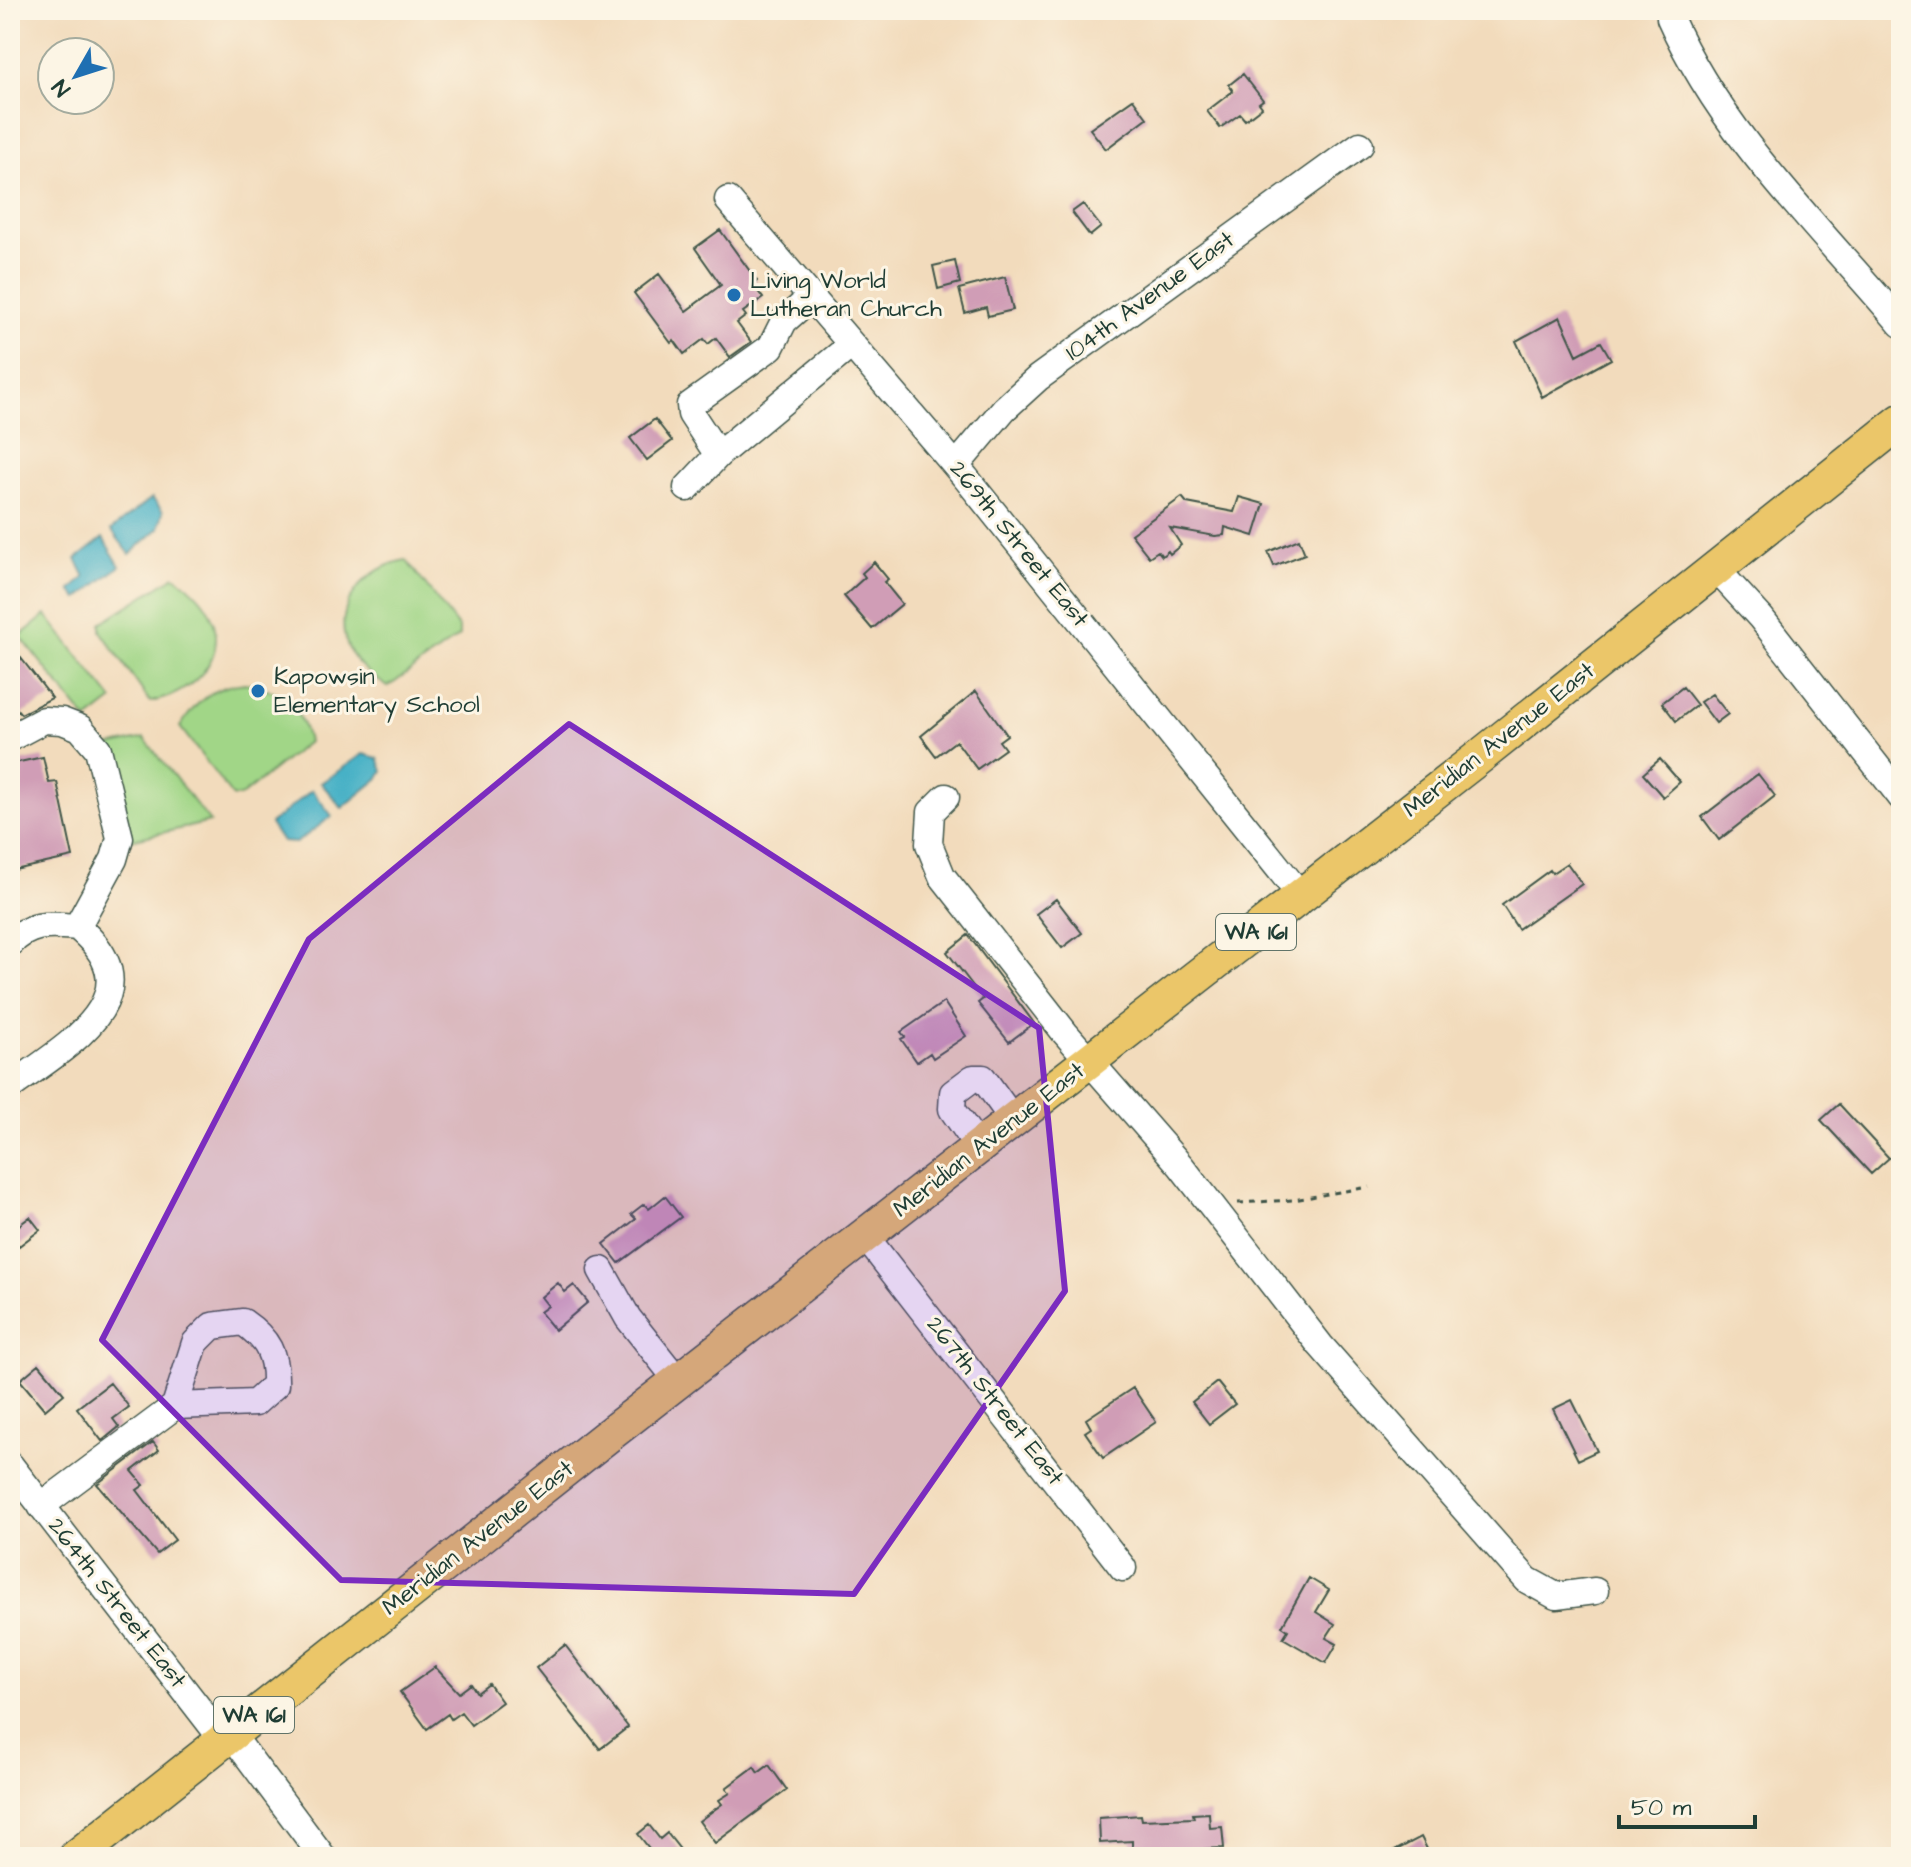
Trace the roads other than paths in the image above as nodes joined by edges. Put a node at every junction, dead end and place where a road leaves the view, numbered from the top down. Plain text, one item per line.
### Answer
1 (1672, 10) edge
2 (1360, 145) dead end
3 (728, 200) dead end
4 (809, 299) junction
5 (1901, 324) edge
6 (850, 346) junction
7 (1901, 421) edge
8 (718, 455) junction
9 (956, 466) junction
10 (687, 488) dead end
11 (1716, 569) junction
12 (10, 738) edge
13 (946, 797) dead end
14 (1901, 797) edge
15 (1301, 896) junction
16 (77, 927) junction
17 (10, 944) edge
18 (1091, 1061) junction
19 (10, 1087) edge
20 (1014, 1121) junction
21 (979, 1148) junction
22 (865, 1236) junction
23 (601, 1270) dead end
24 (678, 1381) junction
25 (175, 1406) dead end
26 (10, 1465) edge
27 (41, 1506) junction
28 (1123, 1568) dead end
29 (1595, 1591) dead end
30 (227, 1737) junction
31 (76, 1857) edge
32 (323, 1857) edge

1 - 5 street
2 - 9 street, 104th Avenue East
3 - 4 street, 269th Street East
4 - 6 street, 269th Street East
4 - 8 street
6 - 8 street
6 - 9 street, 269th Street East
7 - 11 main road, Meridian Avenue East / WA 161
8 - 10 street
9 - 15 street, 269th Street East
11 - 14 street
11 - 15 main road, Meridian Avenue East / WA 161
12 - 16 street
13 - 18 street
15 - 18 main road, Meridian Avenue East / WA 161
16 - 17 street
16 - 19 street
18 - 20 main road, Meridian Avenue East / WA 161
18 - 29 street
20 - 21 main road, Meridian Avenue East / WA 161
20 - 21 street
21 - 22 main road, Meridian Avenue East / WA 161
22 - 24 main road, Meridian Avenue East / WA 161
22 - 28 street, 267th Street East
23 - 24 street
24 - 30 main road, Meridian Avenue East / WA 161
25 - 27 street
26 - 27 street, 264th Street East
27 - 30 street, 264th Street East
30 - 31 main road, Meridian Avenue East / WA 161
30 - 32 street, 264th Street East

